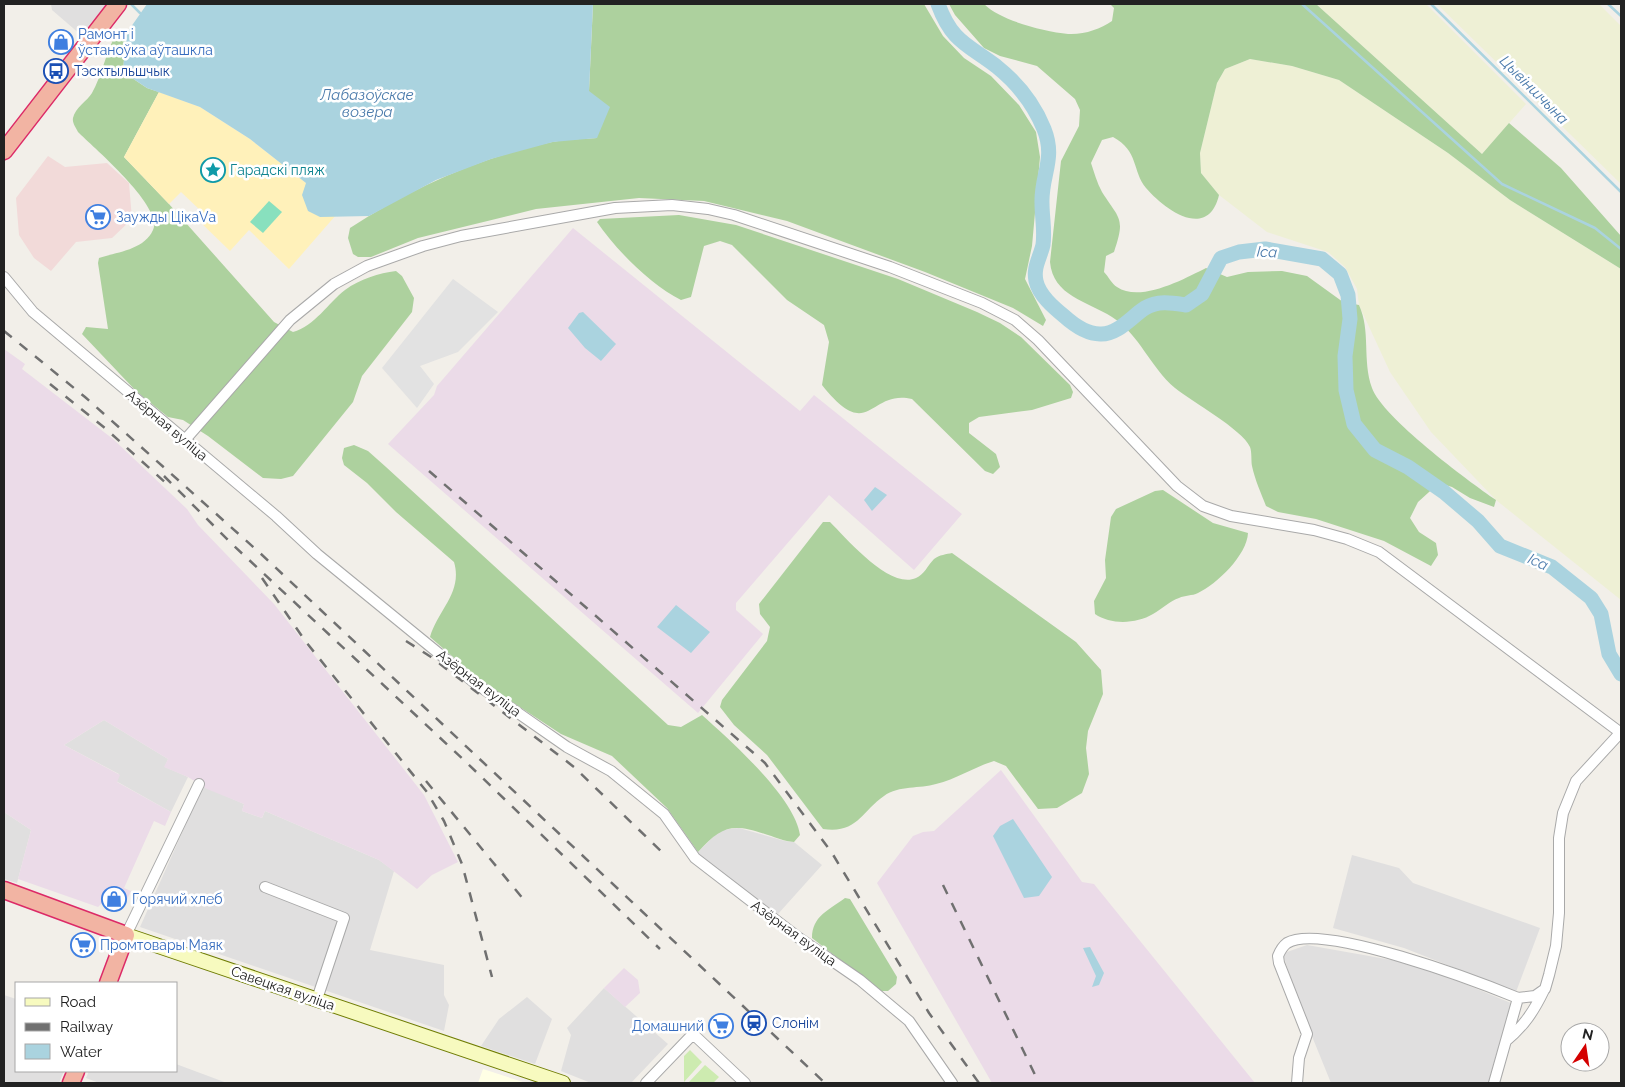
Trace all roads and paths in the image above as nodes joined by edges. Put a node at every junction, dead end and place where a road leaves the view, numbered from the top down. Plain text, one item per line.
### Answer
1 (116, 6) edge
2 (4, 152) edge
3 (4, 277) edge
4 (184, 441) junction
5 (1621, 733) edge
6 (199, 784) dead end
7 (265, 887) dead end
8 (4, 890) edge
9 (126, 935) junction
10 (108, 982) edge
11 (1544, 989) junction
12 (1518, 998) junction
13 (317, 999) junction
14 (1506, 1041) junction
15 (563, 1083) edge
16 (646, 1083) edge
17 (745, 1083) edge
18 (952, 1083) edge
19 (1297, 1083) edge
20 (1494, 1083) edge

1 - 2 highway
3 - 4 street, Азёрная вуліца
4 - 5 street
4 - 18 street, Азёрная вуліца
5 - 11 street
6 - 9 street
7 - 13 street
8 - 9 highway, Савецкая вуліца
9 - 10 highway
9 - 13 main road, Савецкая вуліца
11 - 12 street
11 - 14 street
12 - 14 street
12 - 19 street
13 - 15 main road, Савецкая вуліца
14 - 20 street
16 - 17 street

